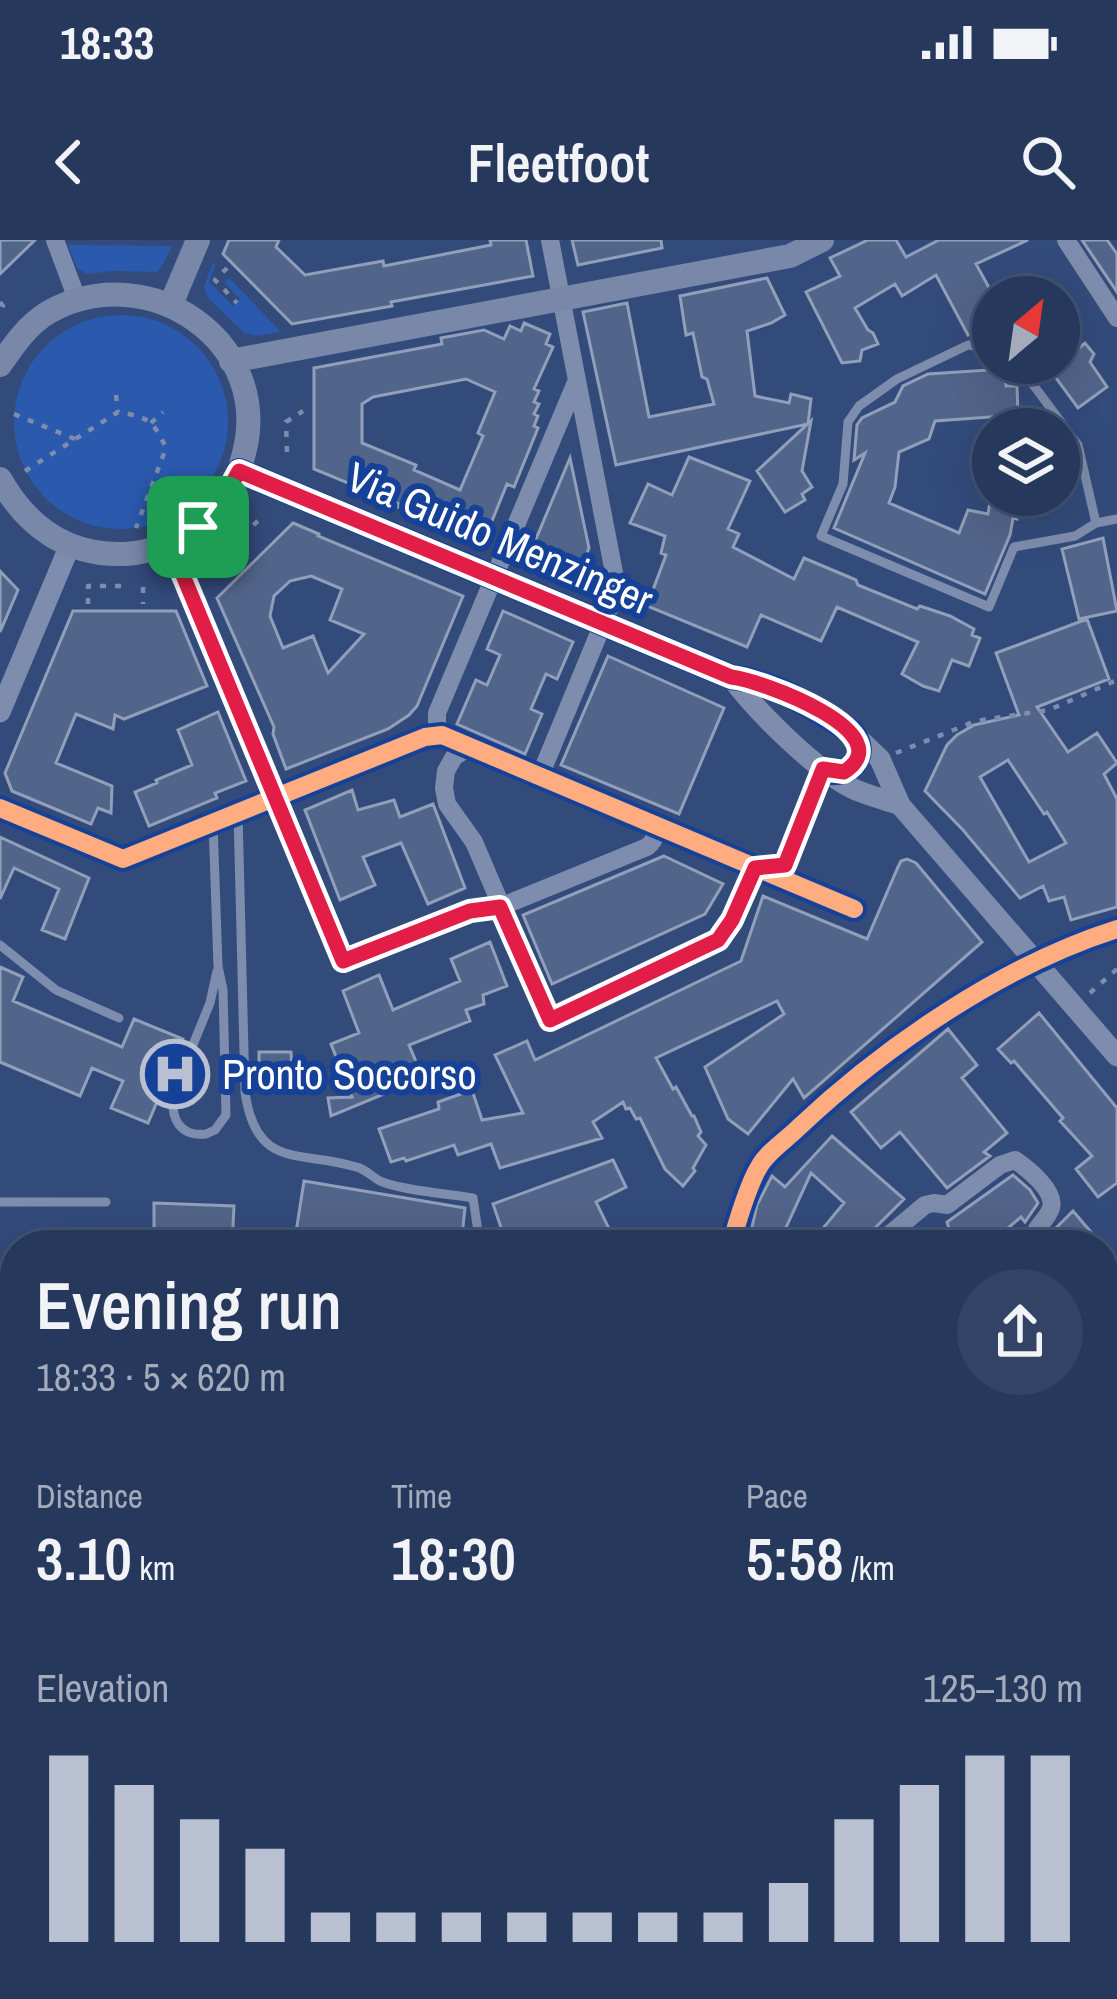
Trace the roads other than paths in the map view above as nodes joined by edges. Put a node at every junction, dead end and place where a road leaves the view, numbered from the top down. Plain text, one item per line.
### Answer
1 (56, 240) edge
2 (198, 240) edge
3 (550, 240) edge
4 (822, 240) edge
5 (1066, 240) edge
6 (561, 297) junction
7 (77, 299) junction
8 (171, 304) junction
9 (1117, 318) edge
10 (972, 346) edge
11 (231, 361) junction
12 (0, 365) edge
13 (577, 378) junction
14 (1033, 384) edge
15 (239, 471) junction
16 (0, 479) edge
17 (1117, 519) edge
18 (1096, 523) junction
19 (170, 544) junction
20 (70, 545) junction
21 (494, 578) junction
22 (603, 623) junction
23 (731, 677) junction
24 (0, 712) edge
25 (851, 732) junction
26 (448, 737) junction
27 (479, 751) junction
28 (824, 768) junction
29 (540, 776) junction
30 (275, 798) junction
31 (900, 805) junction
32 (0, 808) edge
33 (238, 813) junction
34 (646, 821) junction
35 (213, 823) junction
36 (755, 868) junction
37 (500, 907) junction
38 (854, 909) dead end
39 (1117, 929) edge
40 (0, 945) edge
41 (218, 966) junction
42 (119, 1018) dead end
43 (1117, 1056) edge
44 (188, 1057) dead end
45 (173, 1095) dead end
46 (0, 1202) edge
47 (106, 1202) dead end
48 (478, 1230) edge
49 (736, 1230) edge
50 (896, 1230) edge
51 (1036, 1230) edge

1 - 7 street
2 - 8 main road
3 - 6 street
4 - 6 main road
5 - 9 street
6 - 11 main road
6 - 13 street
7 - 8 main road
7 - 12 main road
8 - 11 main road
10 - 18 lane
11 - 15 main road
13 - 21 street
13 - 22 street
14 - 18 lane
15 - 19 main road
15 - 21 street, Via Guido Menzinger
16 - 20 main road
17 - 18 lane
19 - 20 main road
19 - 30 street
20 - 24 street
21 - 22 street, Via Guido Menzinger
21 - 26 street
22 - 23 street, Via Guido Menzinger
22 - 29 street
23 - 25 street, Via Guido Menzinger
23 - 28 street
25 - 28 street
25 - 28 street
25 - 31 street, Via Guido Menzinger
26 - 27 street
26 - 30 street
27 - 29 street
27 - 37 street
28 - 31 street
28 - 36 street
29 - 34 street
30 - 33 street
30 - 37 street
31 - 43 street
32 - 35 street
33 - 35 street
33 - 48 lane
34 - 36 street
34 - 37 street
35 - 41 lane
36 - 37 street
36 - 38 street
39 - 49 street
40 - 42 lane
41 - 44 lane
41 - 45 lane
46 - 47 lane
50 - 51 street

